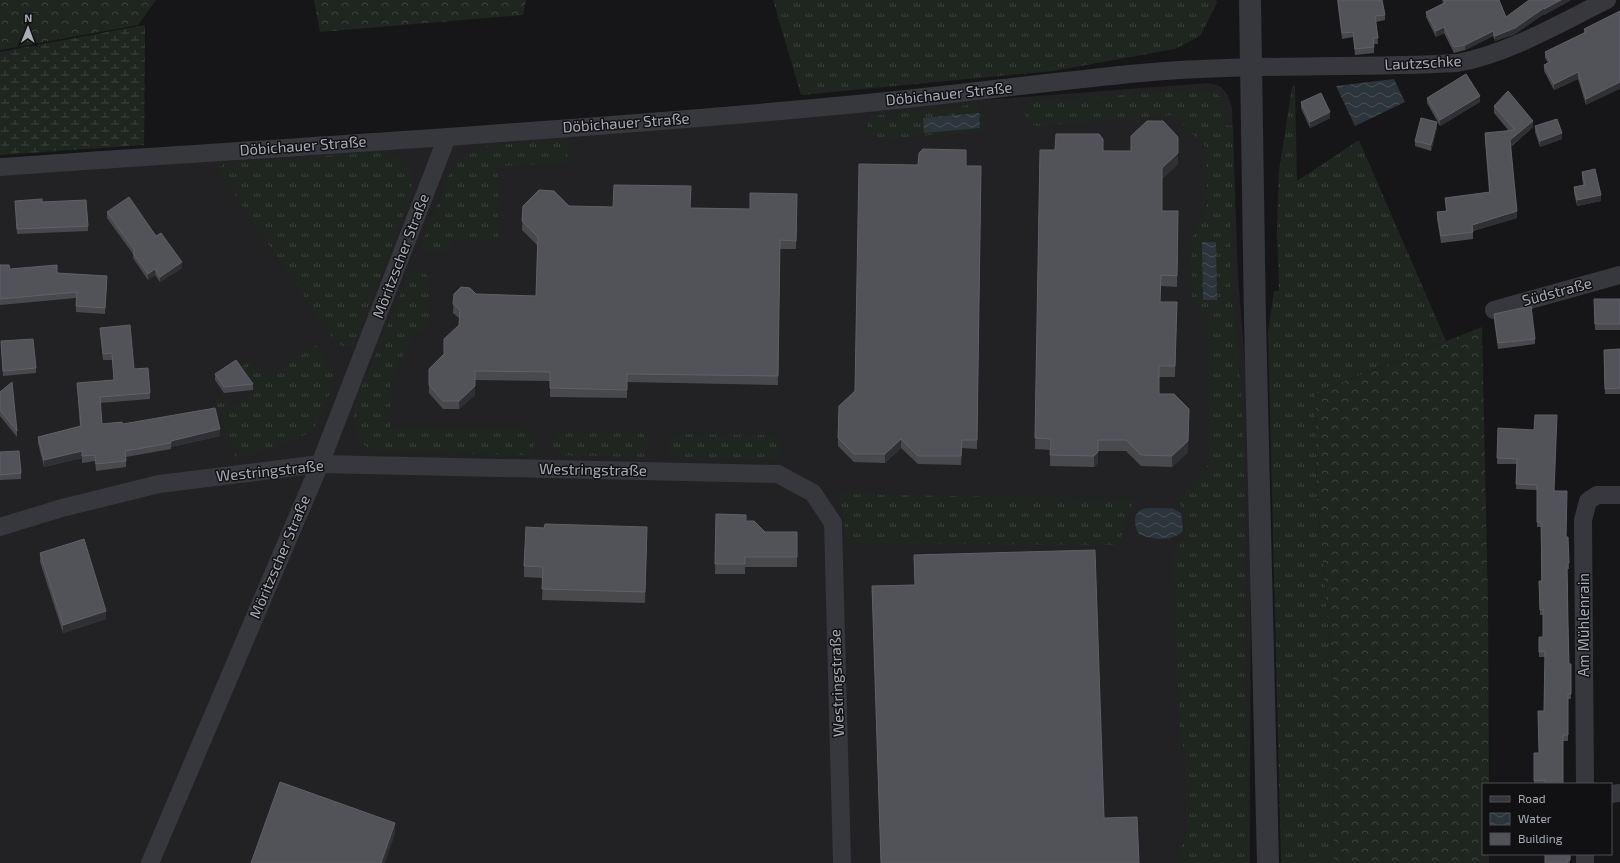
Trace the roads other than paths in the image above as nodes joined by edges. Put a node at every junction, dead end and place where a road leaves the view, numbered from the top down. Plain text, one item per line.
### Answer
1 (1250, 0) edge
2 (1607, 0) edge
3 (1251, 68) junction
4 (447, 137) junction
5 (0, 167) edge
6 (1620, 275) edge
7 (1494, 310) dead end
8 (320, 464) junction
9 (1620, 495) edge
10 (0, 527) edge
11 (1585, 783) edge
12 (150, 863) edge
13 (842, 863) edge
14 (1268, 863) edge

1 - 3 street
2 - 3 street, Lautzschke
3 - 4 street, Döbichauer Straße
3 - 14 street
4 - 5 street, Döbichauer Straße
4 - 8 street, Möritzscher Straße
6 - 7 street, Südstraße
8 - 10 street, Westringstraße
8 - 12 street, Möritzscher Straße
8 - 13 street, Westringstraße
9 - 11 street, Am Mühlenrain

